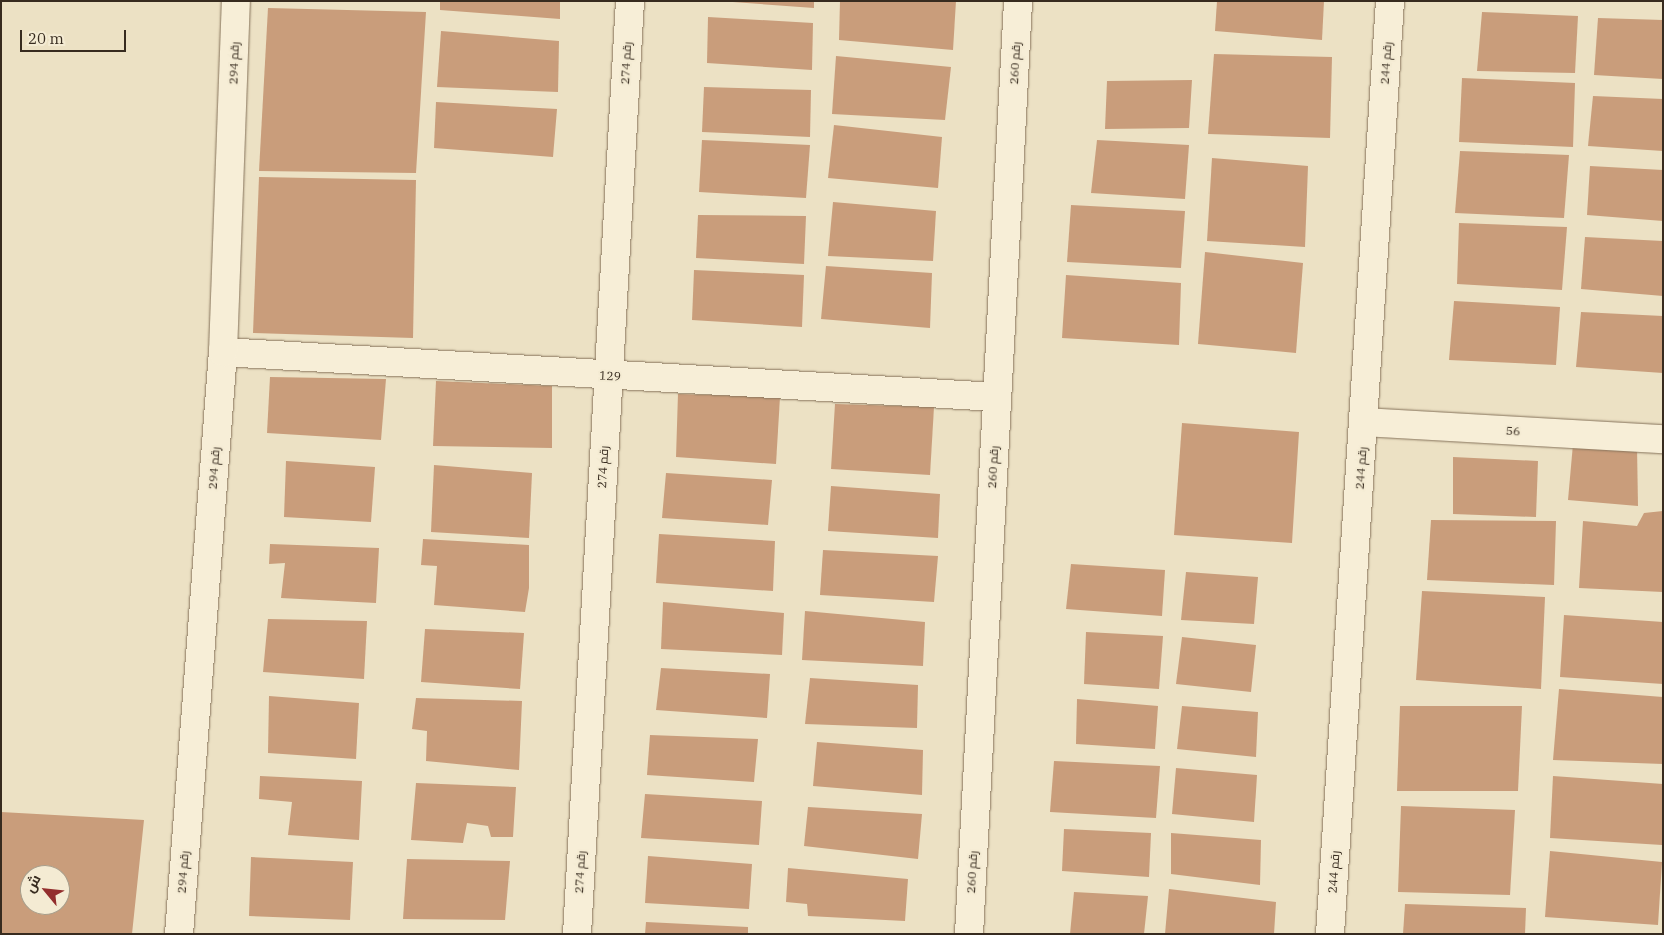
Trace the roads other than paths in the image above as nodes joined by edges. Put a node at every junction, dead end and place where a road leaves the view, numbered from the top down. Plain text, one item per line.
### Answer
1 (236, 1) edge
2 (630, 1) edge
3 (1018, 1) edge
4 (1390, 1) edge
5 (223, 352) junction
6 (608, 376) junction
7 (996, 398) junction
8 (1364, 422) junction
9 (1663, 439) edge
10 (179, 934) edge
11 (577, 934) edge
12 (969, 934) edge
13 (1330, 934) edge

1 - 5 street, رقم 294
2 - 6 street, رقم 274
3 - 7 street, رقم 260
4 - 8 street, رقم 244
5 - 6 street, 129
5 - 10 street, رقم 294
6 - 7 street, 129
6 - 11 street, رقم 274
7 - 12 street, رقم 260
8 - 9 street, 56
8 - 13 street, رقم 244

